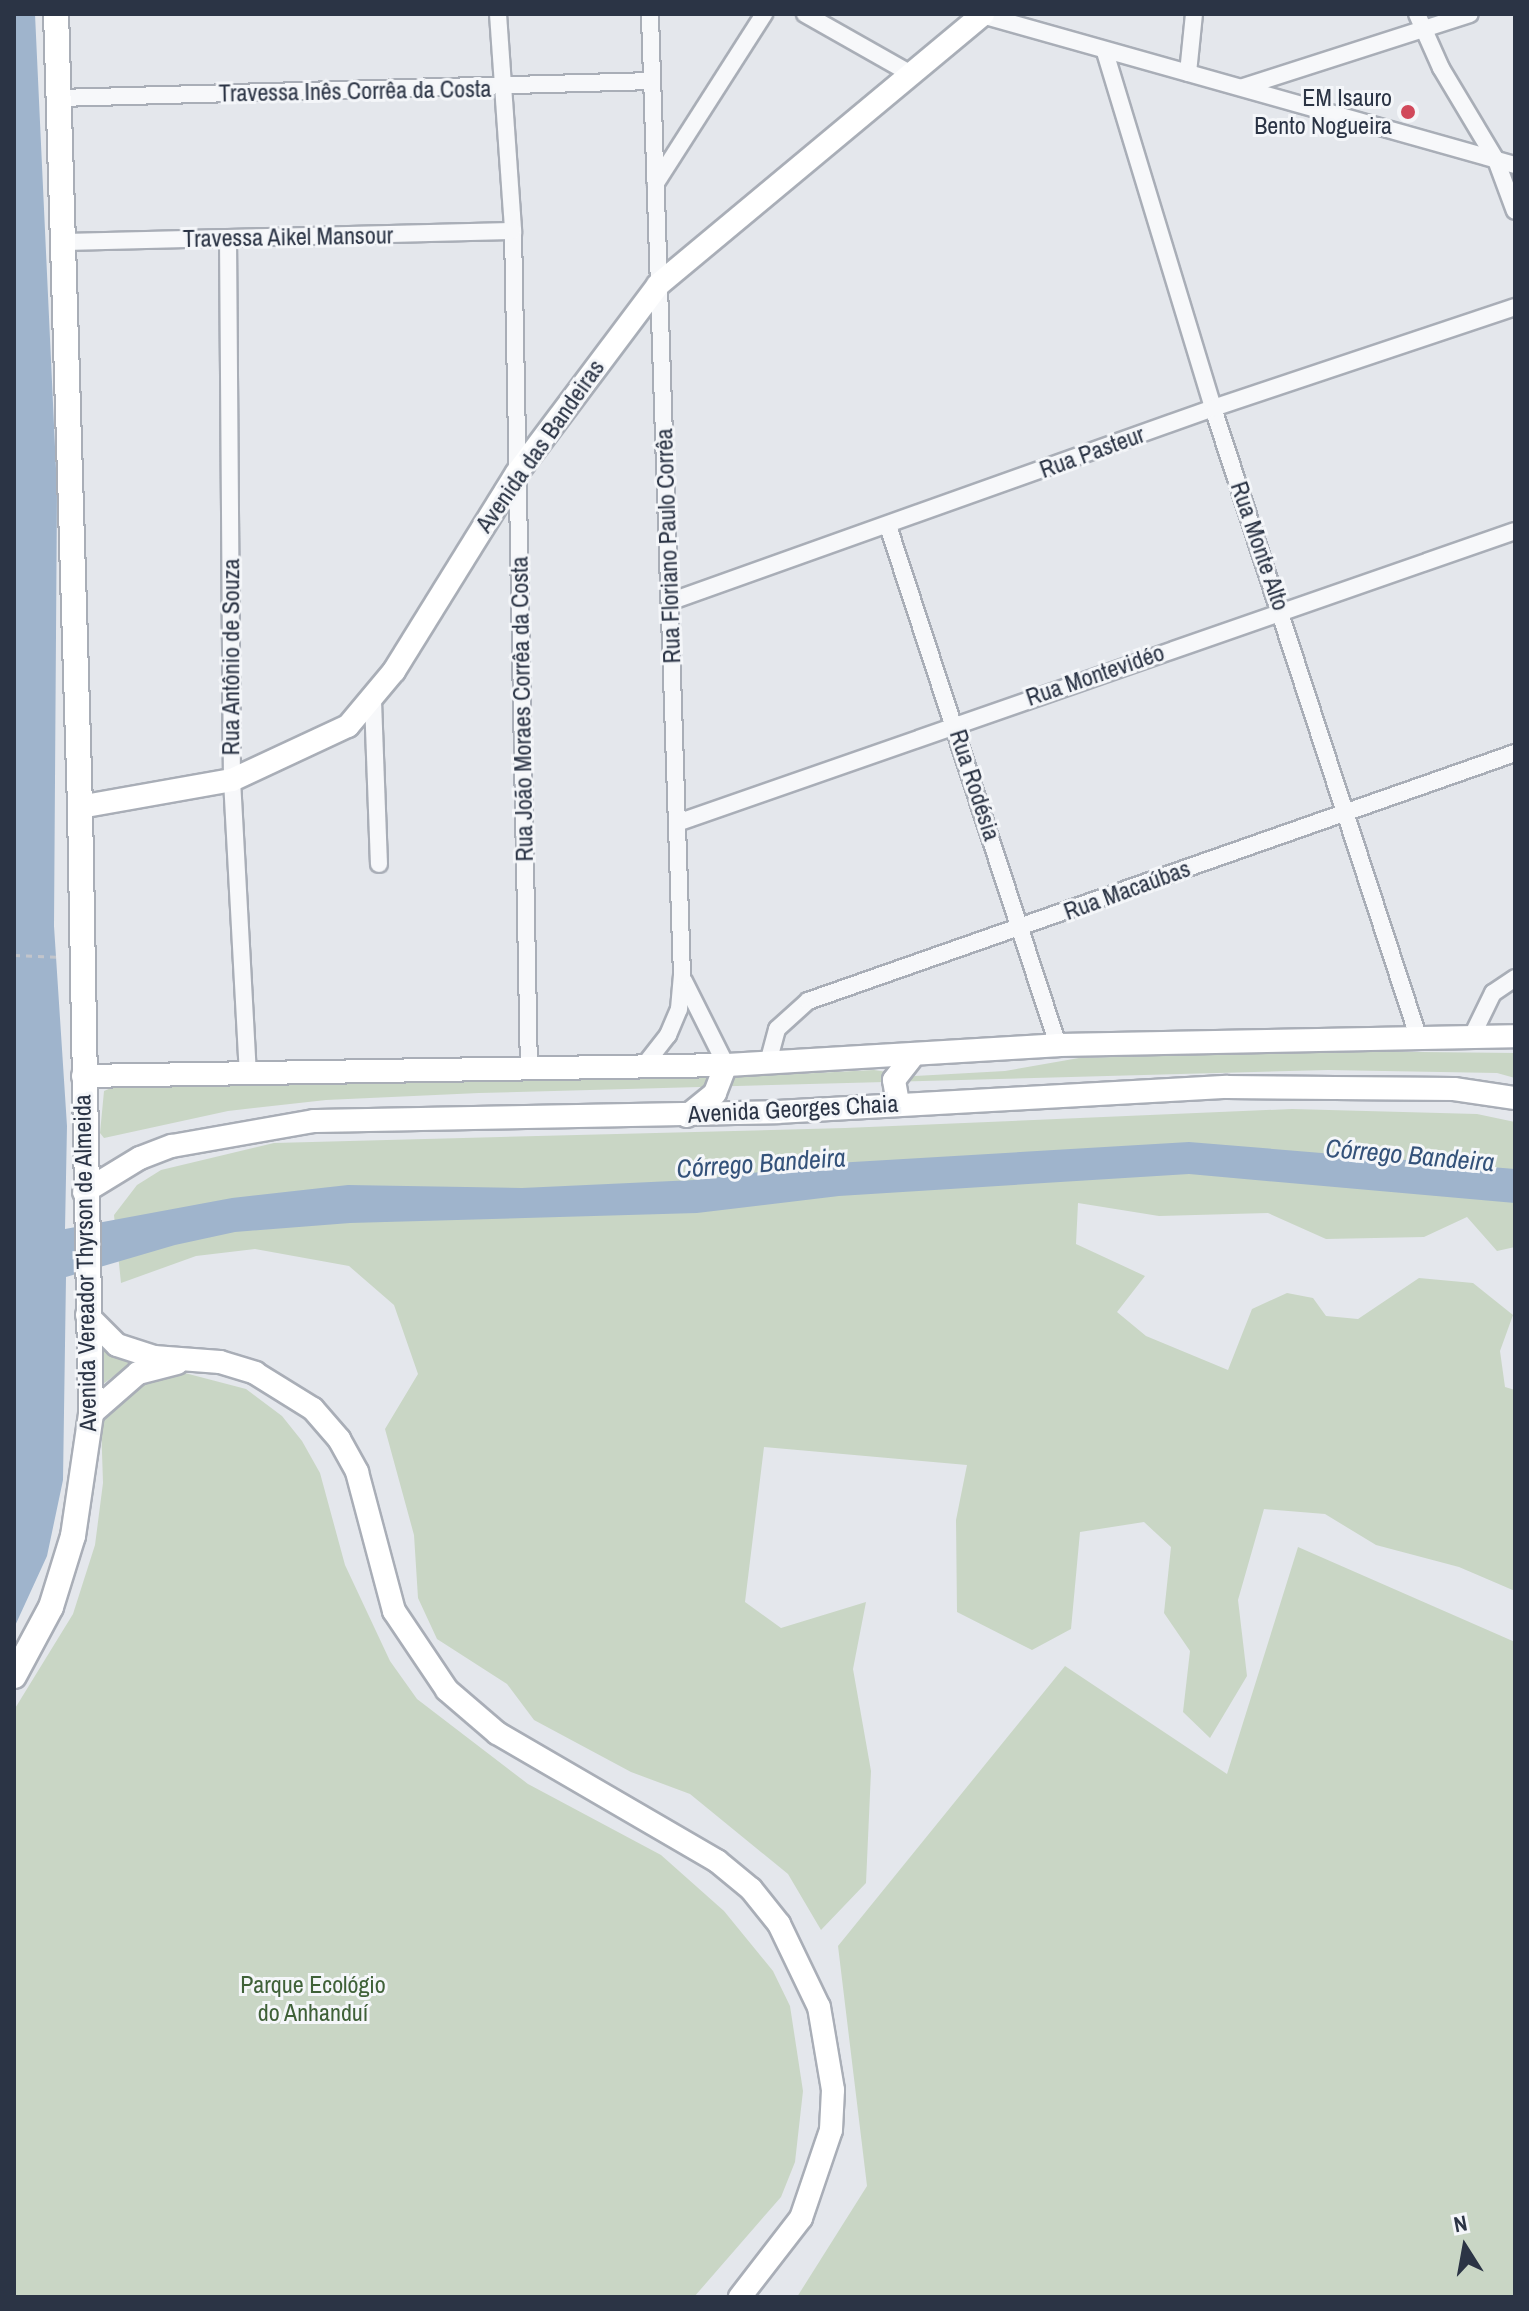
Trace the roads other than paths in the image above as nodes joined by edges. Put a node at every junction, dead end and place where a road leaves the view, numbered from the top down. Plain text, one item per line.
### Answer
1 (56, 14) edge
2 (498, 14) edge
3 (650, 14) edge
4 (764, 14) edge
5 (805, 14) edge
6 (983, 14) edge
7 (1194, 14) edge
8 (1470, 14) edge
9 (1419, 21) edge
10 (1105, 52) junction
11 (1188, 73) junction
12 (913, 75) junction
13 (652, 81) junction
14 (499, 88) junction
15 (1242, 88) junction
16 (59, 98) junction
17 (1496, 160) junction
18 (1515, 165) edge
19 (656, 183) junction
20 (1515, 211) edge
21 (513, 231) junction
22 (228, 238) junction
23 (63, 242) junction
24 (658, 285) junction
25 (1515, 307) edge
26 (1213, 408) junction
27 (517, 473) junction
28 (888, 526) junction
29 (1515, 531) edge
30 (672, 601) junction
31 (1283, 611) junction
32 (373, 701) junction
33 (954, 722) junction
34 (1515, 753) edge
35 (232, 780) junction
36 (80, 807) junction
37 (1348, 809) junction
38 (677, 823) junction
39 (379, 864) dead end
40 (1022, 929) junction
41 (682, 976) junction
42 (1515, 978) edge
43 (1472, 1036) junction
44 (1515, 1036) edge
45 (1419, 1039) junction
46 (1058, 1045) junction
47 (911, 1058) junction
48 (769, 1059) junction
49 (726, 1065) junction
50 (643, 1067) junction
51 (529, 1069) junction
52 (248, 1075) junction
53 (83, 1076) junction
54 (1515, 1098) edge
55 (898, 1103) junction
56 (687, 1116) junction
57 (84, 1192) junction
58 (87, 1315) junction
59 (190, 1359) junction
60 (91, 1414) junction
61 (14, 1676) edge
62 (740, 2297) edge

1 - 16 main road, Avenida Vereador Thyrson de Almeida
2 - 14 street, Rua João Moraes Corrêa da Costa
3 - 13 street, Rua Floriano Paulo Corrêa
4 - 19 street
5 - 12 street
6 - 10 street
6 - 12 main road, Avenida das Bandeiras
7 - 11 street
8 - 9 street
9 - 15 street
9 - 17 street
10 - 11 street
10 - 26 street, Rua Monte Alto
11 - 15 street
12 - 24 main road, Avenida das Bandeiras
13 - 14 street, Travessa Inês Corrêa da Costa
13 - 19 street, Rua Floriano Paulo Corrêa
14 - 16 street, Travessa Inês Corrêa da Costa
14 - 21 street, Rua João Moraes Corrêa da Costa
15 - 17 street
16 - 23 main road, Avenida Vereador Thyrson de Almeida
17 - 18 street
17 - 20 street
19 - 24 street, Rua Floriano Paulo Corrêa
21 - 22 street, Travessa Aikel Mansour
21 - 27 street, Rua João Moraes Corrêa da Costa
22 - 23 street, Travessa Aikel Mansour
22 - 35 street, Rua Antônio de Souza
23 - 36 main road, Avenida Vereador Thyrson de Almeida
24 - 27 main road, Avenida das Bandeiras
24 - 30 street, Rua Floriano Paulo Corrêa
25 - 26 street, Rua Pasteur
26 - 28 street, Rua Pasteur
26 - 31 street, Rua Monte Alto
27 - 32 main road, Avenida das Bandeiras
27 - 51 street, Rua João Moraes Corrêa da Costa
28 - 30 street, Rua Pasteur
28 - 33 street, Rua Rodésia
29 - 31 street, Rua Montevidéo
30 - 38 street, Rua Floriano Paulo Corrêa
31 - 33 street, Rua Montevidéo
31 - 37 street, Rua Monte Alto
32 - 35 main road, Avenida das Bandeiras
32 - 39 street
33 - 38 street, Rua Montevidéo
33 - 40 street, Rua Rodésia
34 - 37 street, Rua Macaúbas
35 - 36 main road, Avenida das Bandeiras
35 - 52 street, Rua Antônio de Souza
36 - 53 main road, Avenida Vereador Thyrson de Almeida
37 - 40 street, Rua Macaúbas
37 - 45 street, Rua Monte Alto
38 - 41 street, Rua Floriano Paulo Corrêa
40 - 46 street, Rua Rodésia
40 - 48 street, Rua Macaúbas
41 - 49 street
41 - 50 street, Rua Floriano Paulo Corrêa
42 - 43 street
43 - 44 main road, Avenida Georges Chaia
43 - 45 main road, Avenida Georges Chaia
45 - 46 main road, Avenida Georges Chaia
46 - 47 main road, Avenida Georges Chaia
47 - 48 main road, Avenida Georges Chaia
47 - 55 main road
48 - 49 main road, Avenida Georges Chaia
49 - 50 main road, Avenida Georges Chaia
49 - 56 main road
50 - 51 main road, Avenida Georges Chaia
51 - 52 main road, Avenida Georges Chaia
52 - 53 main road, Avenida Georges Chaia
53 - 57 main road, Avenida Vereador Thyrson de Almeida
54 - 55 main road, Avenida Georges Chaia
55 - 56 main road, Avenida Georges Chaia
56 - 57 main road, Avenida Georges Chaia
57 - 58 main road, Avenida Vereador Thyrson de Almeida
58 - 59 main road
58 - 60 main road, Avenida Vereador Thyrson de Almeida
59 - 60 main road
59 - 62 main road
60 - 61 main road, Avenida Vereador Thyrson de Almeida

